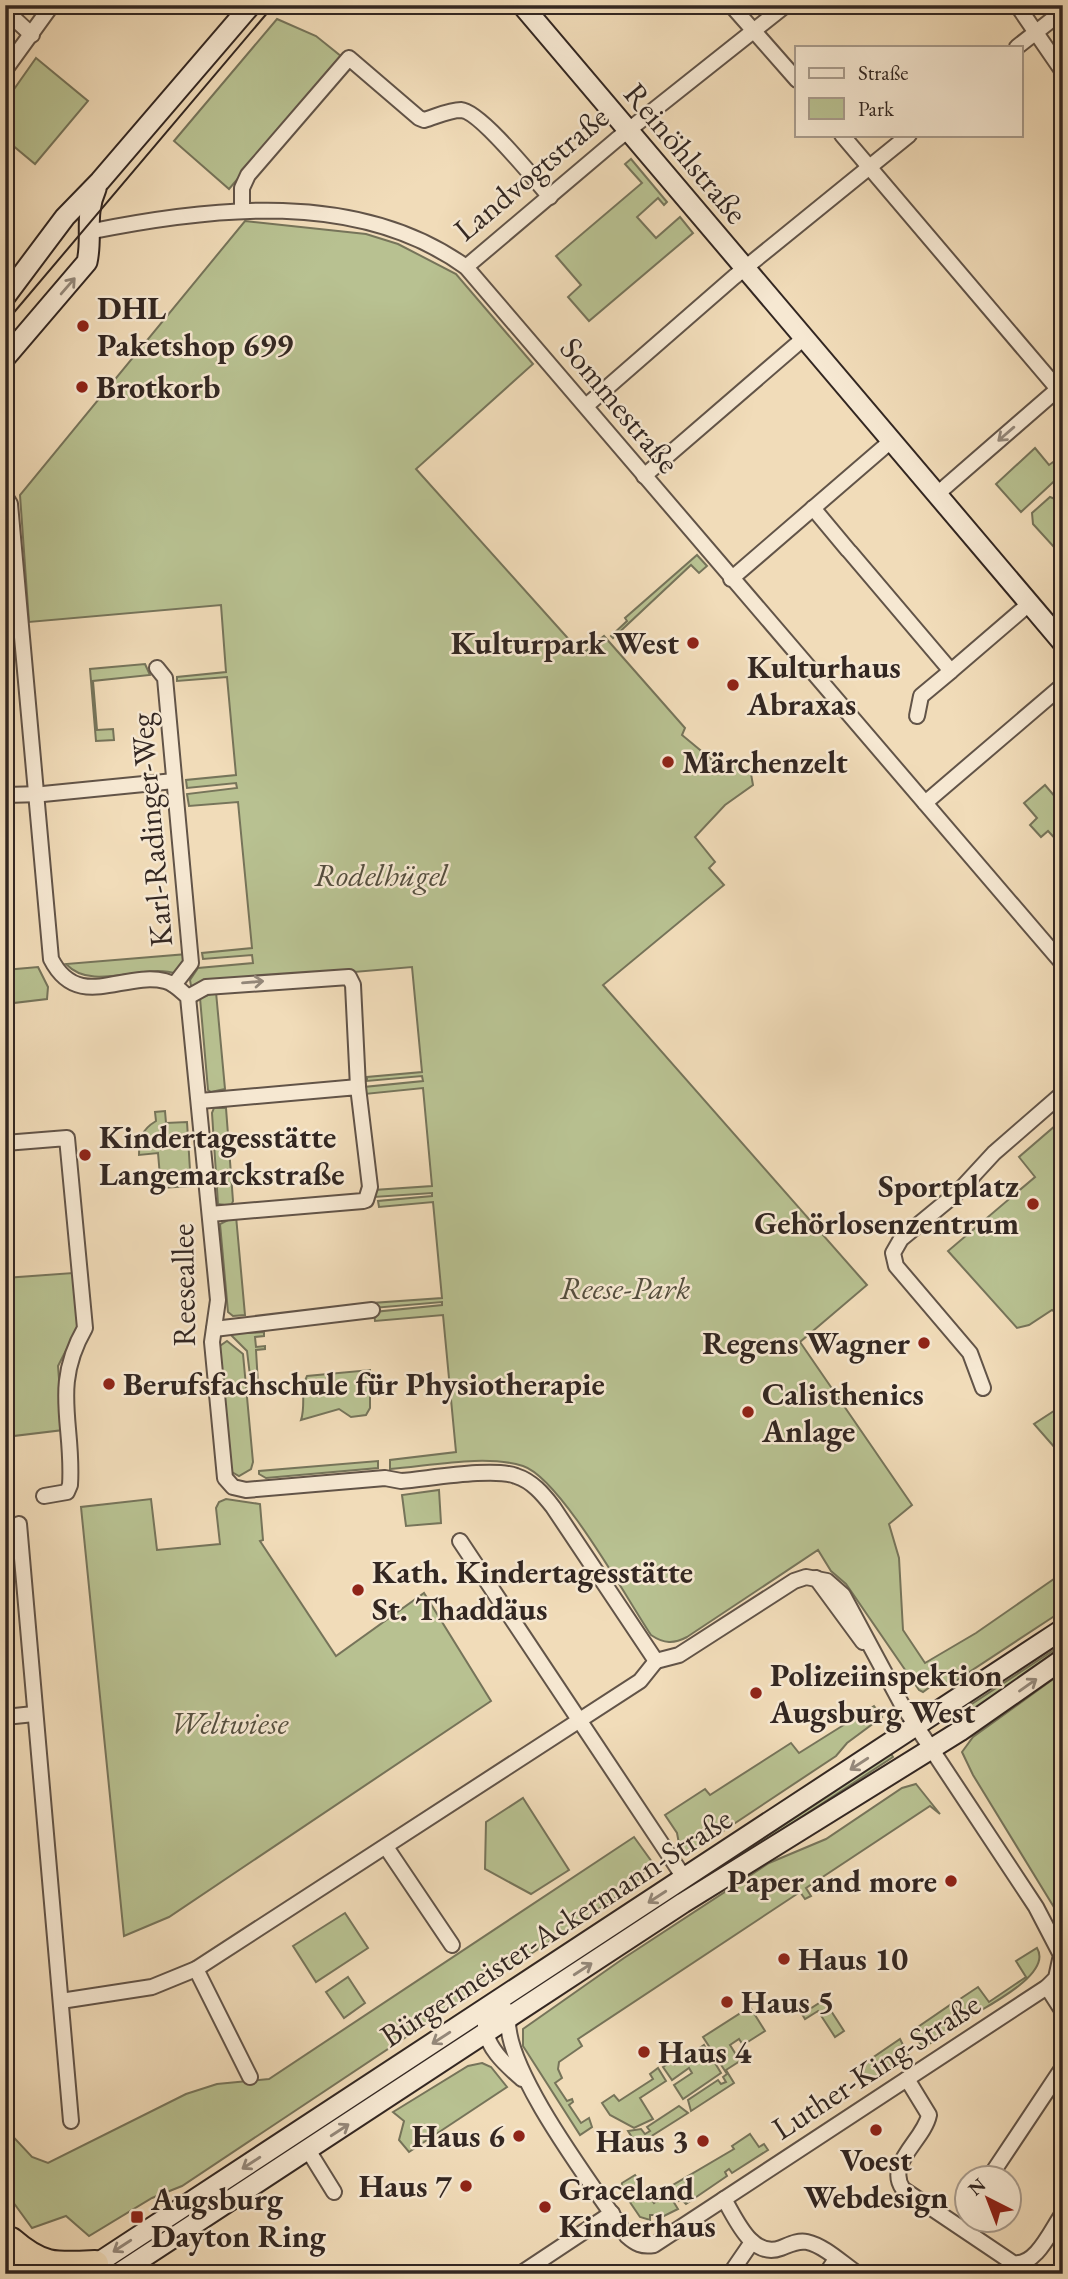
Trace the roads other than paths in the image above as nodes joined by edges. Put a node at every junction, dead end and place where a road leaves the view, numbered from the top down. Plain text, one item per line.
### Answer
1 (52, 5) edge
2 (251, 5) edge
3 (522, 5) edge
4 (732, 5) edge
5 (786, 5) edge
6 (1017, 5) edge
7 (5, 10) edge
8 (1063, 11) edge
9 (754, 29) junction
10 (1037, 32) junction
11 (32, 35) junction
12 (1018, 46) edge
13 (5, 70) edge
14 (1063, 72) edge
15 (795, 78) edge
16 (628, 130) junction
17 (843, 136) edge
18 (908, 136) edge
19 (869, 167) junction
20 (100, 181) junction
21 (550, 197) junction
22 (242, 209) junction
23 (88, 232) junction
24 (43, 248) junction
25 (466, 267) junction
26 (745, 268) junction
27 (5, 298) edge
28 (804, 338) junction
29 (5, 358) edge
30 (1059, 387) edge
31 (586, 406) junction
32 (891, 441) junction
33 (644, 476) junction
34 (936, 495) junction
35 (5, 496) edge
36 (813, 508) junction
37 (731, 579) junction
38 (1029, 604) junction
39 (1063, 643) edge
40 (157, 668) dead end
41 (951, 671) junction
42 (1063, 685) edge
43 (917, 716) dead end
44 (174, 781) junction
45 (35, 793) junction
46 (5, 794) edge
47 (925, 803) junction
48 (1063, 964) edge
49 (174, 985) junction
50 (188, 997) junction
51 (358, 1087) junction
52 (1063, 1093) edge
53 (200, 1101) junction
54 (5, 1143) edge
55 (210, 1214) junction
56 (372, 1310) dead end
57 (214, 1329) junction
58 (983, 1388) dead end
59 (44, 1496) dead end
60 (19, 1524) dead end
61 (460, 1541) dead end
62 (1063, 1629) edge
63 (1063, 1659) edge
64 (656, 1661) junction
65 (34, 1714) junction
66 (5, 1717) edge
67 (580, 1721) junction
68 (916, 1727) junction
69 (931, 1750) junction
70 (386, 1847) junction
71 (685, 1879) junction
72 (452, 1945) dead end
73 (550, 1967) junction
74 (196, 1969) junction
75 (1047, 1987) junction
76 (61, 2001) junction
77 (1063, 2012) edge
78 (508, 2019) junction
79 (485, 2034) junction
80 (1063, 2067) edge
81 (250, 2077) dead end
82 (907, 2079) junction
83 (528, 2085) junction
84 (71, 2121) dead end
85 (308, 2150) junction
86 (998, 2164) edge
87 (334, 2192) dead end
88 (724, 2199) junction
89 (612, 2213) junction
90 (1063, 2213) edge
91 (953, 2222) edge
92 (970, 2234) edge
93 (752, 2242) junction
94 (7, 2245) edge
95 (836, 2259) junction
96 (98, 2271) edge
97 (14, 2274) edge
98 (33, 2274) edge
99 (520, 2274) edge
100 (730, 2274) edge
101 (826, 2274) edge
102 (858, 2274) edge

1 - 11 street
2 - 20 main road
3 - 16 main road, Reinöhlstraße
4 - 9 street
5 - 9 street, Landvogtstraße
6 - 10 street
7 - 11 street
8 - 10 street
9 - 15 street
9 - 16 street, Landvogtstraße
10 - 12 street
10 - 14 street
11 - 13 street
16 - 21 street, Landvogtstraße
16 - 26 main road, Reinöhlstraße
17 - 19 street
18 - 19 street
19 - 26 street
19 - 30 street
20 - 23 main road
20 - 24 main road
21 - 22 street
21 - 25 street, Landvogtstraße
22 - 23 street, Landvogtstraße
22 - 25 street, Landvogtstraße
23 - 24 main road, Landvogtstraße
29 -> 23 main road
24 - 27 main road
25 - 31 street, Sommestraße
26 - 28 main road, Reinöhlstraße
26 - 31 street
28 - 32 main road, Reinöhlstraße
28 - 33 street
30 -> 34 street
31 - 33 street, Sommestraße
32 - 34 main road, Reinöhlstraße
32 - 36 street
33 - 37 street, Sommestraße
34 - 38 main road, Reinöhlstraße
35 - 45 street
36 - 37 street
36 - 41 street
37 - 47 street, Sommestraße
38 - 39 main road, Reinöhlstraße
38 - 41 street
40 - 44 street, Karl-Radinger-Weg
41 - 43 street
42 - 47 street
44 - 45 street
44 - 49 street, Karl-Radinger-Weg
45 - 46 street
45 - 49 street
47 - 48 street, Sommestraße
49 - 50 street
50 -> 51 street
50 - 53 street, Reeseallee
51 - 53 street
51 - 55 street
52 - 58 street
53 - 55 street, Reeseallee
54 - 59 street
55 - 57 street, Reeseallee
56 - 57 street
57 - 64 street, Reeseallee
60 - 65 street
61 - 67 street
62 - 68 main road, Bürgermeister-Ackermann-Straße
69 -> 63 main road, Bürgermeister-Ackermann-Straße
64 - 67 street
64 - 68 street
65 - 66 street
65 - 76 street
67 - 70 street
67 - 71 street
68 - 69 street
68 -> 71 main road, Bürgermeister-Ackermann-Straße
69 - 75 street
78 -> 69 main road, Bürgermeister-Ackermann-Straße
70 - 72 street
70 - 74 street
71 -> 73 main road, Bürgermeister-Ackermann-Straße
73 - 79 street
73 -> 96 main road, Bürgermeister-Ackermann-Straße
74 - 76 street
74 - 81 street
75 - 77 street
75 - 82 street, Luther-King-Straße
76 - 84 street
78 - 79 main road, Bürgermeister-Ackermann-Straße
78 - 83 street, Luther-King-Straße
79 - 83 street, Luther-King-Straße
85 -> 79 main road, Bürgermeister-Ackermann-Straße
80 - 86 street
82 - 88 street, Luther-King-Straße
82 - 91 street
83 - 89 street, Luther-King-Straße
85 - 87 street
85 - 96 main road, Bürgermeister-Ackermann-Straße
88 - 89 street, Luther-King-Straße
88 - 93 street
89 - 99 street
90 - 92 street
93 - 95 street
93 - 100 street
94 - 96 highway
94 - 97 highway
94 - 98 highway
95 - 101 street
95 - 102 street

